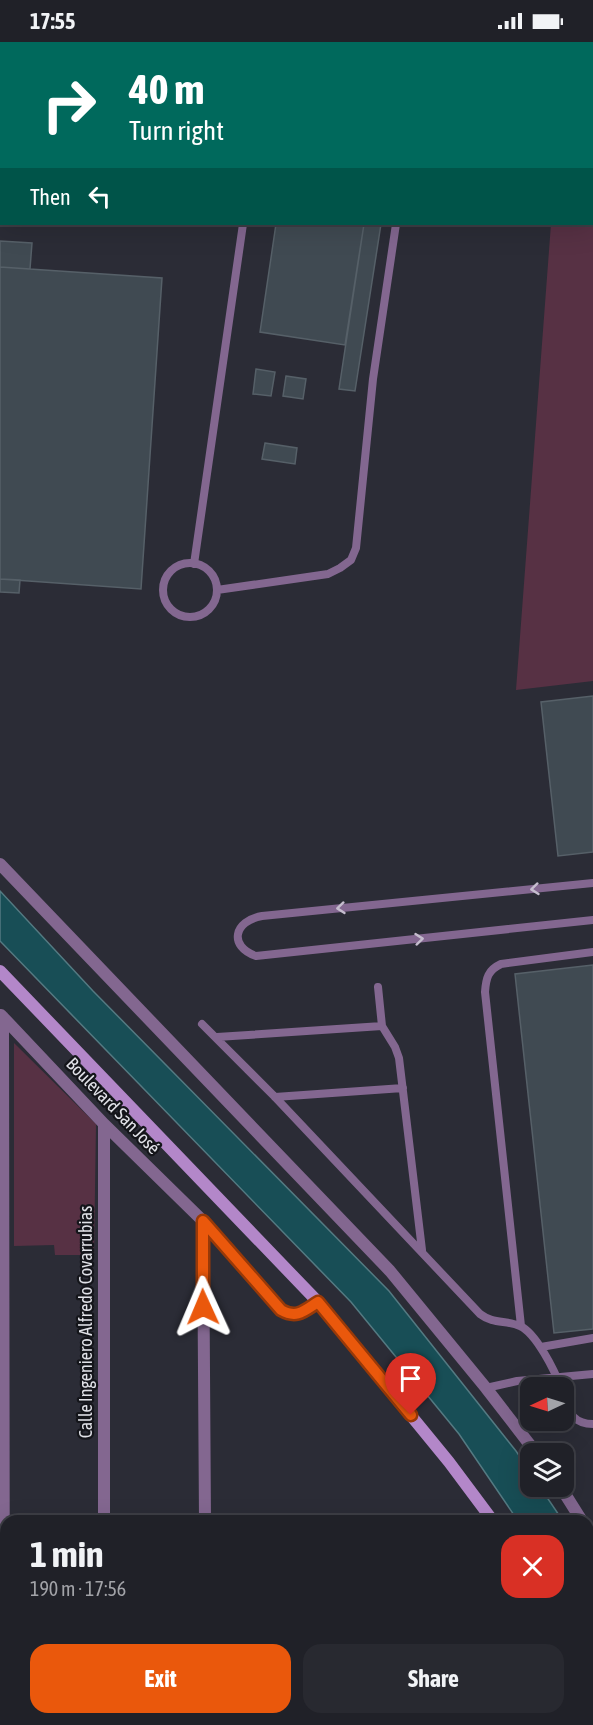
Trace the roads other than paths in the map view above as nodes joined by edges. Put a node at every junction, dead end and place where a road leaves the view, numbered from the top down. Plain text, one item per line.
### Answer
1 (243, 225) edge
2 (396, 225) edge
3 (194, 564) junction
4 (217, 590) junction
5 (0, 864) edge
6 (593, 883) edge
7 (593, 920) edge
8 (593, 952) edge
9 (0, 971) edge
10 (378, 987) dead end
11 (2, 1016) edge
12 (202, 1024) dead end
13 (382, 1026) junction
14 (217, 1037) junction
15 (403, 1088) junction
16 (275, 1097) junction
17 (104, 1124) junction
18 (203, 1221) junction
19 (422, 1251) junction
20 (318, 1302) junction
21 (521, 1326) junction
22 (593, 1338) edge
23 (541, 1347) junction
24 (593, 1374) edge
25 (557, 1377) joint
26 (520, 1381) edge
27 (486, 1388) junction
28 (574, 1418) edge
29 (593, 1424) edge
30 (528, 1443) edge
31 (567, 1497) edge
32 (5, 1515) edge
33 (104, 1515) edge
34 (205, 1515) edge
35 (489, 1515) edge
36 (578, 1515) edge

1 - 3 lane
2 - 4 lane
3 - 4 lane
3 - 4 lane
5 - 27 street
6 -> 7 lane
8 - 21 lane
9 - 20 street
10 - 13 lane
11 - 17 street, Boulevard San José
11 - 32 street
12 - 14 lane
13 - 14 lane
13 - 15 lane
14 - 16 lane
15 - 16 lane
15 - 19 lane
16 - 19 lane
17 - 18 street, Boulevard San José
17 - 33 street, Calle Ingeniero Alfredo Covarrubias
18 - 20 street, Boulevard San José
18 - 34 street
19 - 21 lane
20 - 35 street
21 - 23 lane
22 - 23 lane
23 - 25 lane
24 - 25 lane
26 - 27 lane
27 - 30 street
28 - 29 lane
31 - 36 street

